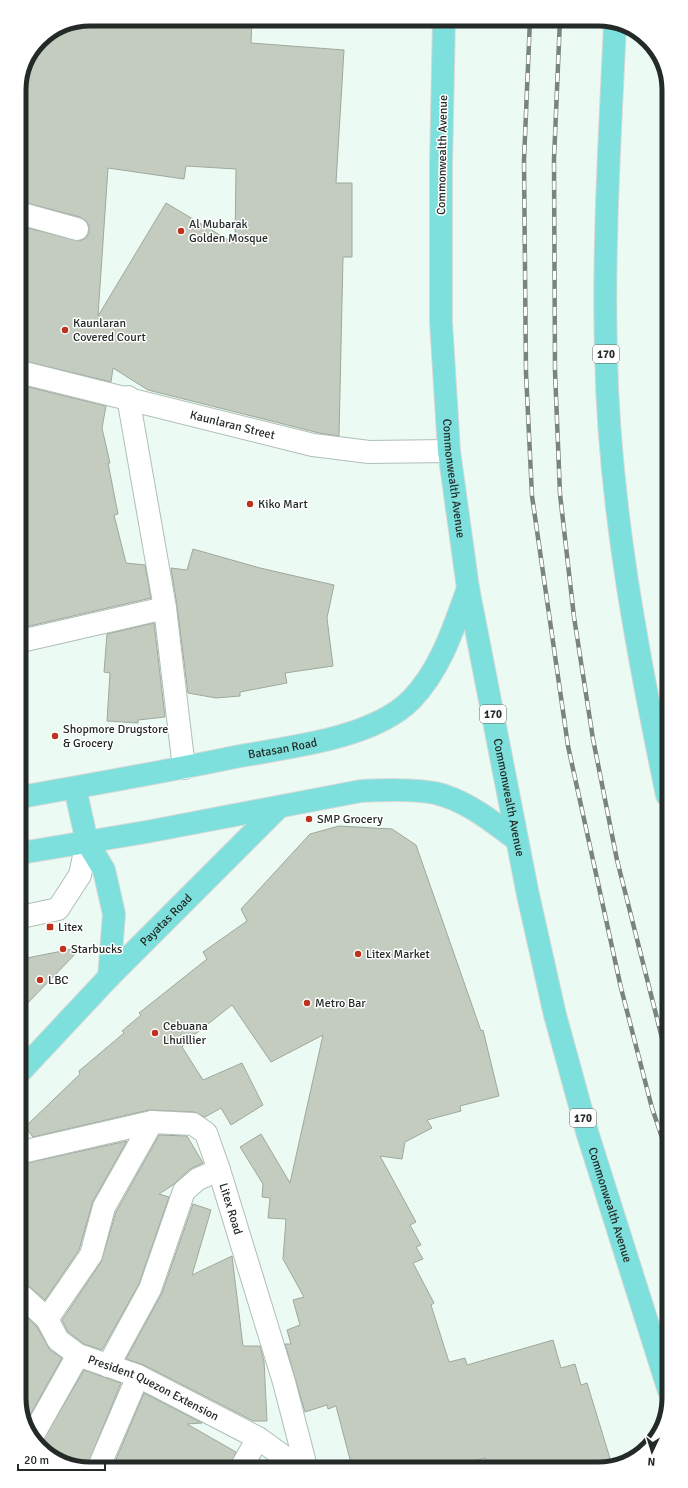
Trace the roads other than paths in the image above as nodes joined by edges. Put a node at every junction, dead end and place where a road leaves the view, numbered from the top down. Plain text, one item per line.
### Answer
1 (444, 26) edge
2 (615, 28) edge
3 (26, 215) edge
4 (78, 229) dead end
5 (26, 373) edge
6 (128, 398) junction
7 (449, 451) junction
8 (468, 588) junction
9 (165, 608) junction
10 (26, 640) edge
11 (184, 768) junction
12 (662, 771) edge
13 (75, 788) junction
14 (26, 796) edge
15 (279, 807) junction
16 (517, 840) junction
17 (87, 842) junction
18 (26, 852) edge
19 (26, 916) edge
20 (109, 977) junction
21 (26, 1066) edge
22 (152, 1122) junction
23 (26, 1151) edge
24 (219, 1170) junction
25 (26, 1304) edge
26 (47, 1318) junction
27 (78, 1355) junction
28 (108, 1366) junction
29 (662, 1369) edge
30 (138, 1376) junction
31 (35, 1431) edge
32 (258, 1438) junction
33 (101, 1462) edge
34 (244, 1462) edge
35 (291, 1462) edge
36 (305, 1462) edge

1 - 7 main road, Commonwealth Avenue / 170
2 - 12 main road, 170
3 - 4 street
5 - 6 street, Kaunlaran Street
6 - 7 street, Kaunlaran Street
6 - 9 street
7 - 8 main road, Commonwealth Avenue / 170
8 - 11 main road, Batasan Road
8 - 16 main road, Commonwealth Avenue / 170
9 - 10 street
9 - 11 street
11 - 13 main road, Batasan Road
13 - 14 main road, Batasan Road
13 - 17 main road
15 - 16 main road
15 - 17 main road
15 - 20 main road, Payatas Road
16 - 29 main road, Commonwealth Avenue / 170
17 - 18 main road
17 - 19 street
17 - 20 main road
20 - 21 main road, Payatas Road
22 - 23 street, Litex Road
22 - 24 street, Litex Road
22 - 26 street
24 - 28 street
24 - 36 street, Litex Road
25 - 26 street, President Quezon Extension
26 - 27 street, President Quezon Extension
27 - 28 street, President Quezon Extension
27 - 31 street
28 - 30 street, President Quezon Extension
30 - 32 street, President Quezon Extension
30 - 33 street
32 - 34 street
32 - 35 street, President Quezon Extension

